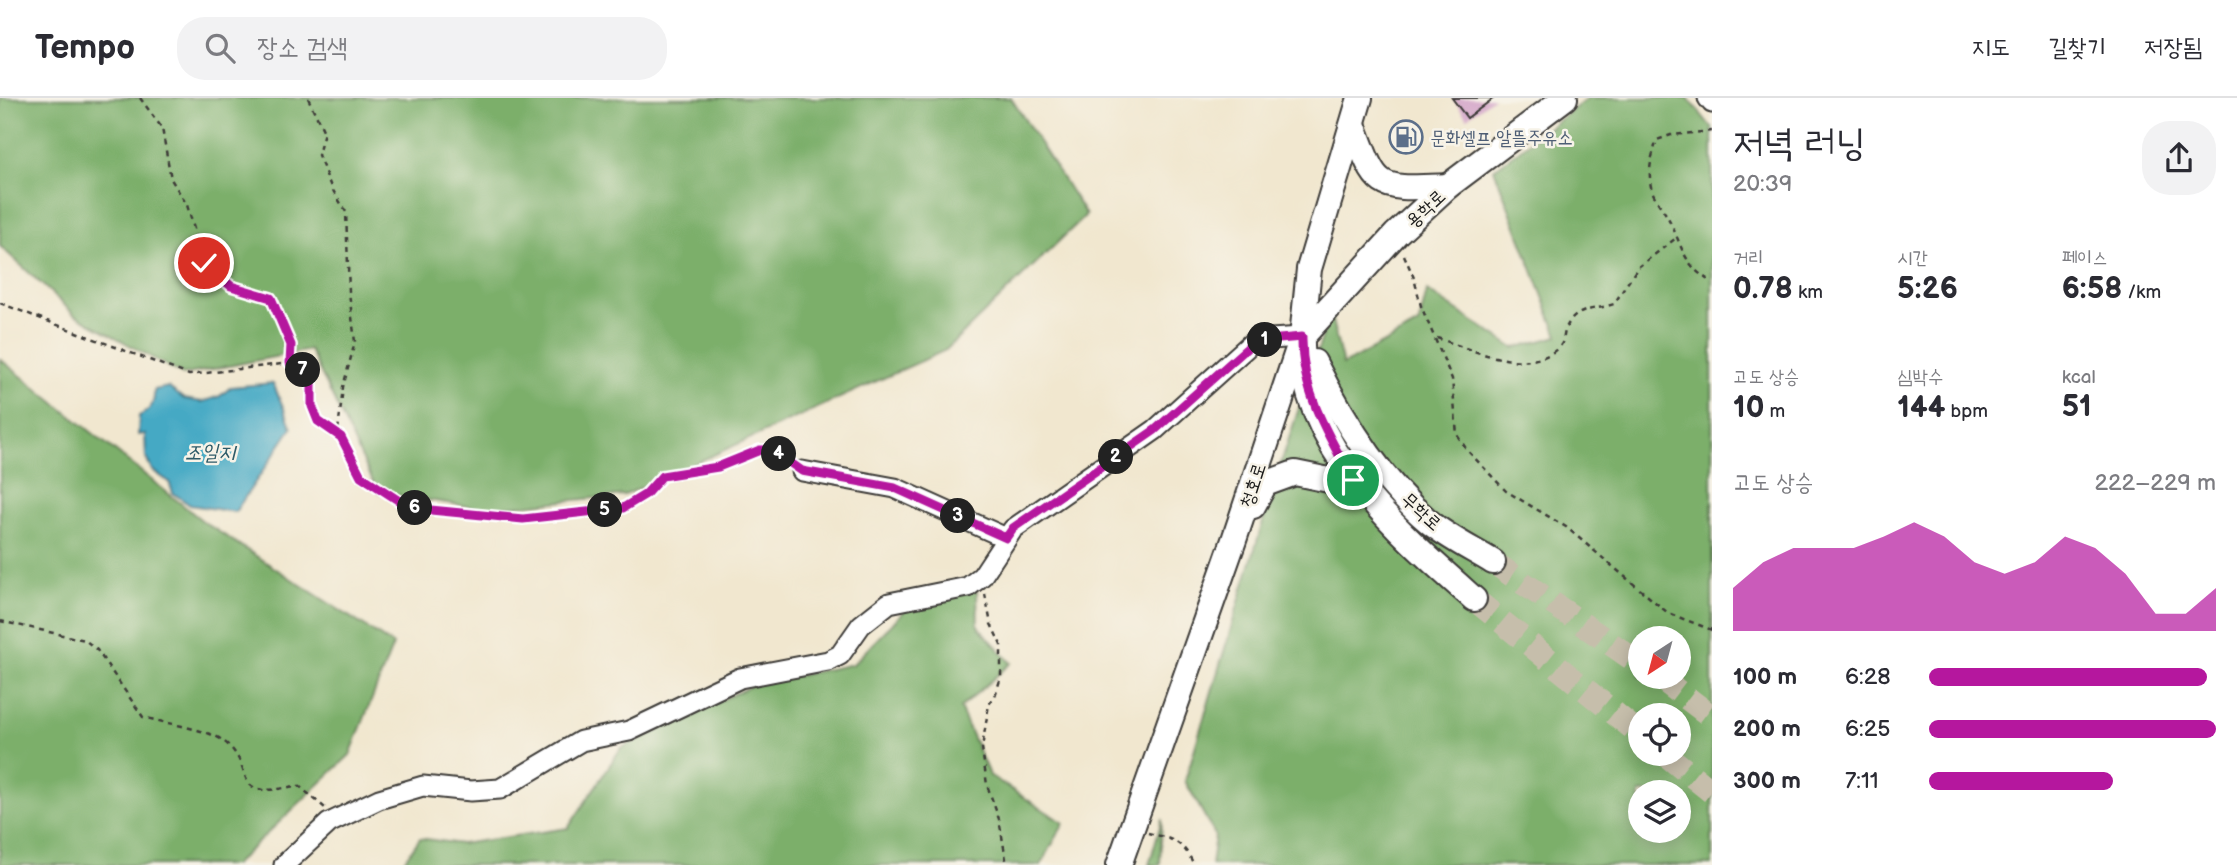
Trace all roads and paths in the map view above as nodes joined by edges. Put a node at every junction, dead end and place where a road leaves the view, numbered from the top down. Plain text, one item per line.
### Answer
1 (140, 98) edge
2 (308, 98) edge
3 (1360, 98) edge
4 (1565, 98) edge
5 (1708, 98) edge
6 (1712, 103) edge
7 (1353, 124) junction
8 (1712, 131) edge
9 (1448, 186) junction
10 (1675, 239) junction
11 (1405, 251) dead end
12 (1712, 282) edge
13 (0, 303) edge
14 (1302, 337) junction
15 (1437, 338) junction
16 (290, 363) junction
17 (341, 437) junction
18 (802, 471) joint
19 (1366, 494) junction
20 (1006, 538) junction
21 (1234, 540) junction
22 (1493, 562) tunnel mouth
23 (982, 576) junction
24 (1474, 599) tunnel mouth
25 (0, 621) edge
26 (1712, 630) edge
27 (344, 816) junction
28 (1132, 830) junction
29 (284, 865) edge
30 (1007, 865) edge
31 (1119, 865) edge
32 (1194, 865) edge

1 - 16 path
2 - 17 path
3 - 7 main road, 청호로
4 - 9 main road, 용학로
5 - 6 street
7 - 9 main road
7 - 14 main road, 청호로
8 - 10 path
9 - 14 main road, 용학로
10 - 12 path
10 - 15 path
11 - 15 path
13 - 16 path
14 - 19 main road
14 - 20 street
14 - 21 main road, 청호로
14 - 22 main road, 무학로
15 - 26 path
16 - 17 path
17 - 18 path
18 - 20 street
19 - 21 main road
19 - 24 main road
20 - 23 street
21 - 28 main road, 청호로
23 - 27 street
23 - 30 path
25 - 27 path
27 - 29 street
28 - 31 main road, 청호로
28 - 32 path

